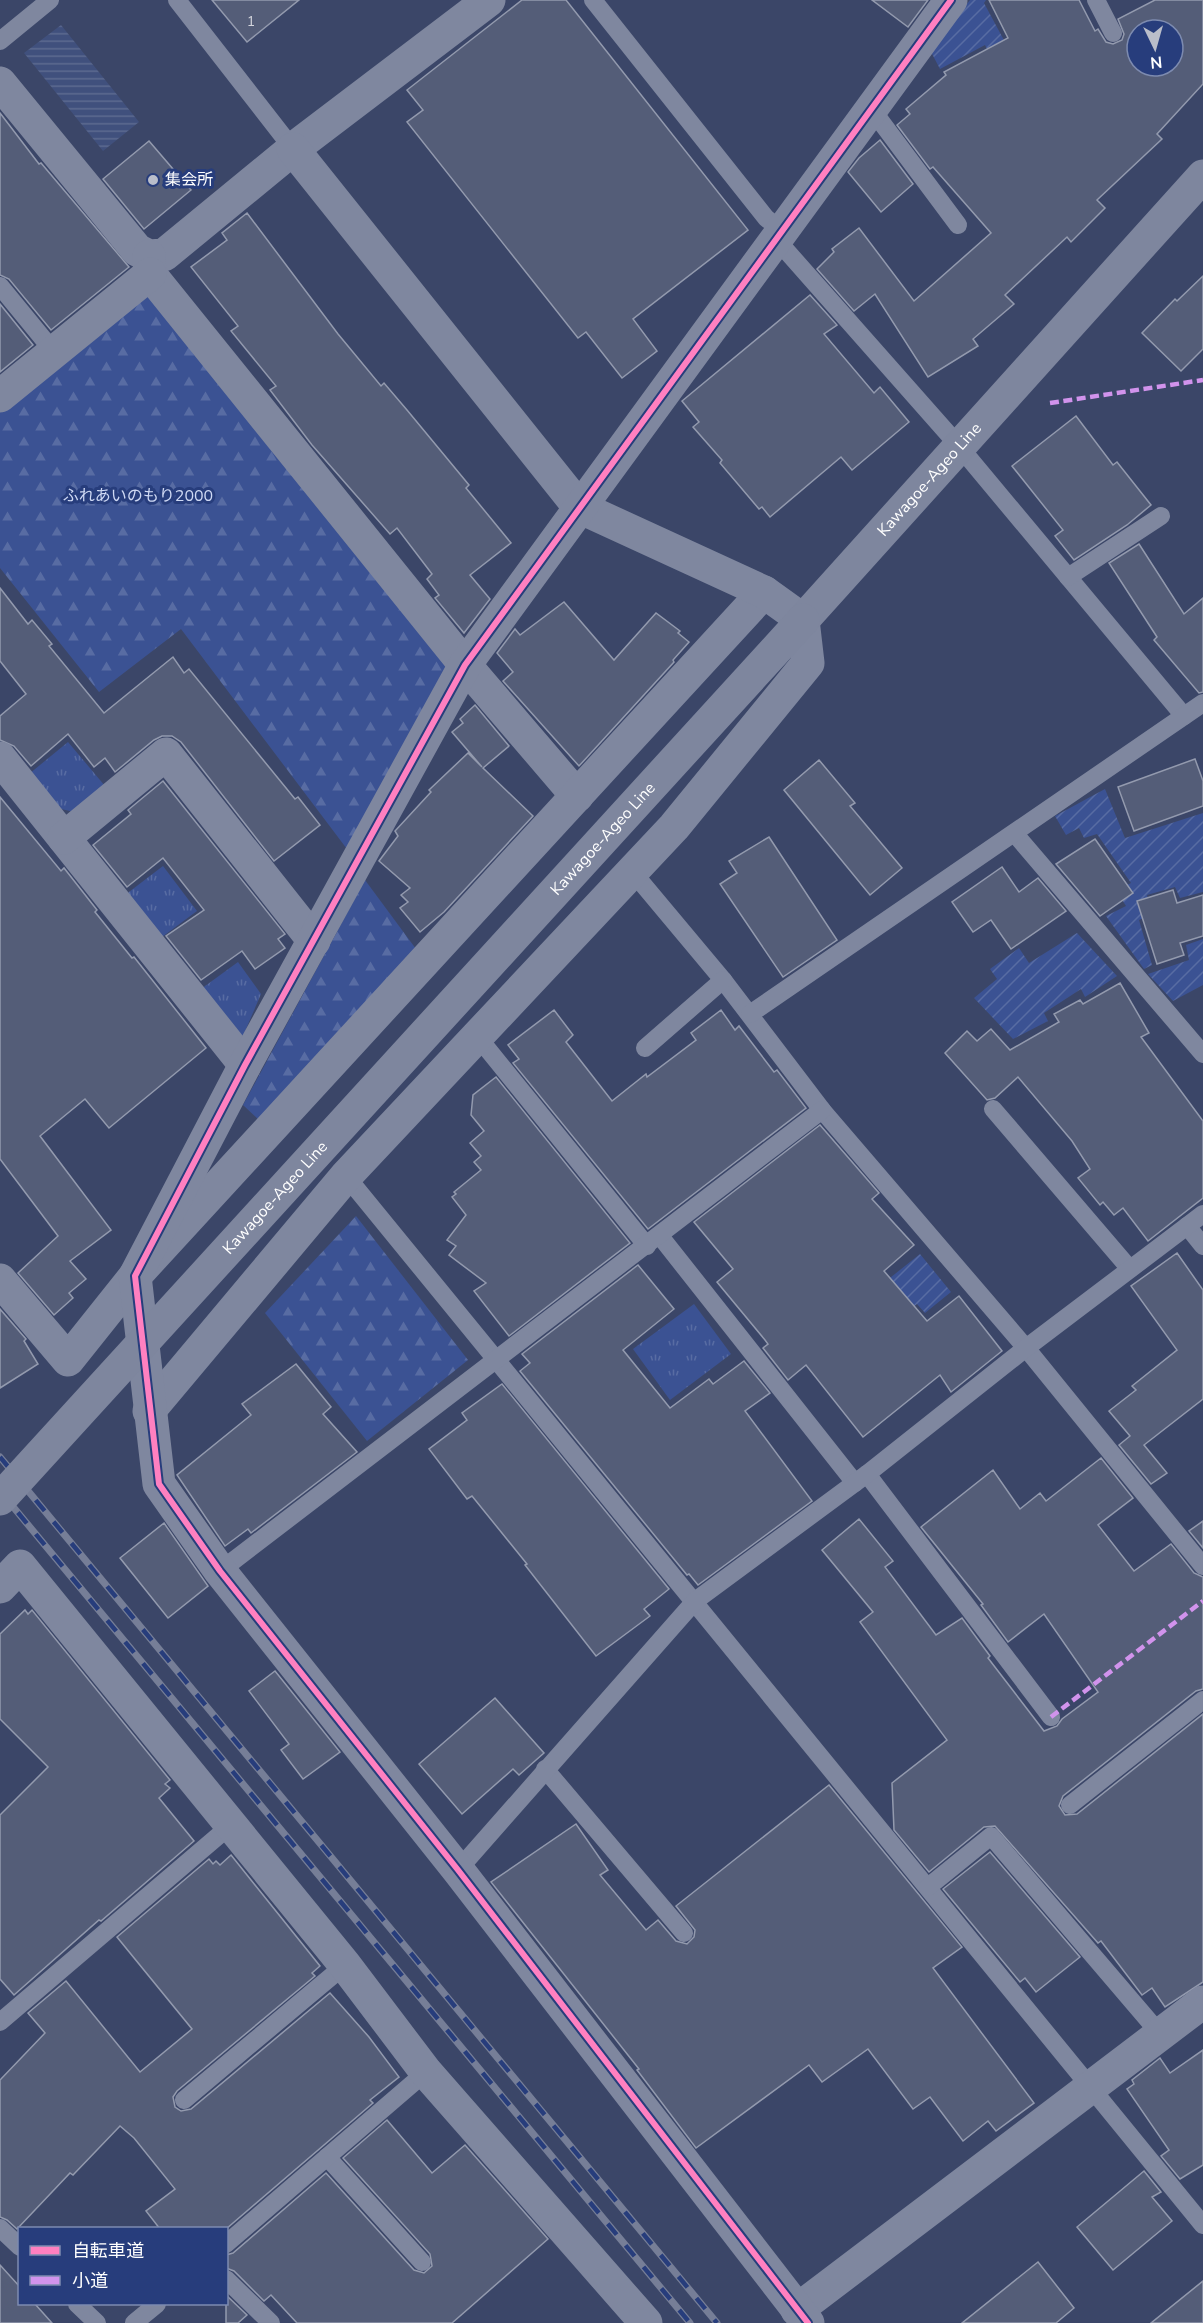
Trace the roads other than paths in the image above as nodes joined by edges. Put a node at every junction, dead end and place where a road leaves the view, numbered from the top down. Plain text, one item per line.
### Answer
1 (50, 0) edge
2 (177, 0) edge
3 (489, 0) edge
4 (593, 0) edge
5 (951, 0) edge
6 (1096, 0) edge
7 (1113, 33) dead end
8 (0, 41) edge
9 (0, 83) edge
10 (873, 111) junction
11 (293, 149) junction
12 (1203, 176) edge
13 (958, 225) dead end
14 (779, 235) junction
15 (150, 265) junction
16 (0, 286) edge
17 (54, 352) junction
18 (0, 396) edge
19 (958, 445) junction
20 (579, 507) junction
21 (1161, 516) dead end
22 (1068, 577) junction
23 (764, 592) junction
24 (802, 620) junction
25 (465, 665) junction
26 (1203, 703) edge
27 (1184, 716) junction
28 (0, 758) edge
29 (577, 796) junction
30 (1015, 834) junction
31 (64, 838) junction
32 (631, 870) junction
33 (314, 941) junction
34 (723, 980) junction
35 (750, 1014) junction
36 (477, 1036) junction
37 (645, 1048) dead end
38 (1203, 1054) edge
39 (245, 1065) junction
40 (993, 1109) dead end
41 (822, 1110) junction
42 (346, 1176) junction
43 (1203, 1214) edge
44 (1187, 1226) junction
45 (653, 1241) junction
46 (1203, 1246) edge
47 (1130, 1269) junction
48 (135, 1276) junction
49 (0, 1280) edge
50 (1026, 1348) junction
51 (496, 1363) junction
52 (149, 1411) junction
53 (861, 1479) junction
54 (0, 1499) edge
55 (1203, 1566) edge
56 (220, 1571) junction
57 (0, 1587) edge
58 (695, 1601) junction
59 (1203, 1700) edge
60 (1051, 1717) dead end
61 (545, 1769) junction
62 (1070, 1805) dead end
63 (231, 1825) junction
64 (458, 1870) junction
65 (928, 1887) junction
66 (684, 1933) dead end
67 (345, 1965) junction
68 (1203, 2002) edge
69 (0, 2022) edge
70 (1161, 2035) junction
71 (426, 2072) junction
72 (1091, 2088) junction
73 (184, 2100) dead end
74 (327, 2157) junction
75 (1203, 2225) edge
76 (0, 2228) edge
77 (228, 2242) edge
78 (18, 2245) edge
79 (422, 2262) dead end
80 (228, 2281) edge
81 (78, 2305) edge
82 (156, 2305) edge
83 (803, 2316) edge
84 (97, 2323) edge
85 (134, 2323) edge
86 (272, 2323) edge
87 (646, 2323) edge

1 - 8 lane
2 - 11 lane
3 - 11 street
4 - 14 lane
5 - 10 street
6 - 7 lane
9 - 15 street
10 - 13 lane
10 - 14 street
11 - 15 street
11 - 20 street
12 - 19 main road, Kawagoe-Ageo Line
14 - 19 lane
14 - 20 street
15 - 17 street
15 - 25 street
16 - 17 lane
17 - 18 street
19 - 22 lane
19 - 24 main road, Kawagoe-Ageo Line
20 - 23 street
20 - 25 street
21 - 22 lane
22 - 27 lane
23 - 24 street
23 - 29 street
24 - 32 street
24 - 54 main road, Kawagoe-Ageo Line, bridge
25 - 29 street
25 - 33 street
26 - 27 lane
27 - 30 lane
28 - 31 street
29 - 48 street
30 - 35 lane
30 - 38 lane
31 - 33 street
31 - 39 street
32 - 34 lane
32 - 36 street
33 - 39 street
34 - 35 lane
34 - 37 lane
35 - 41 lane
36 - 42 street
36 - 45 lane
39 - 48 street
40 - 47 lane
41 - 45 lane
41 - 50 lane
42 - 51 lane
42 - 52 street
43 - 44 lane
44 - 46 lane
44 - 47 lane
45 - 51 lane
45 - 53 lane
47 - 50 lane
48 - 49 street
48 - 52 street
50 - 53 lane
50 - 55 lane
51 - 56 lane
51 - 58 lane
52 - 56 street
53 - 58 lane
53 - 60 lane
56 - 64 street
57 - 63 street
58 - 61 lane
58 - 65 lane
59 - 62 lane
61 - 64 lane
61 - 66 lane
63 - 67 street
63 - 69 lane
64 - 83 street
65 - 70 lane
65 - 72 lane
67 - 71 street
67 - 73 lane
68 - 70 street
70 - 72 street
71 - 74 lane
71 - 87 street
72 - 75 lane
72 - 83 street
74 - 77 lane
74 - 79 lane
76 - 78 lane
80 - 86 lane
81 - 84 lane
82 - 85 lane

